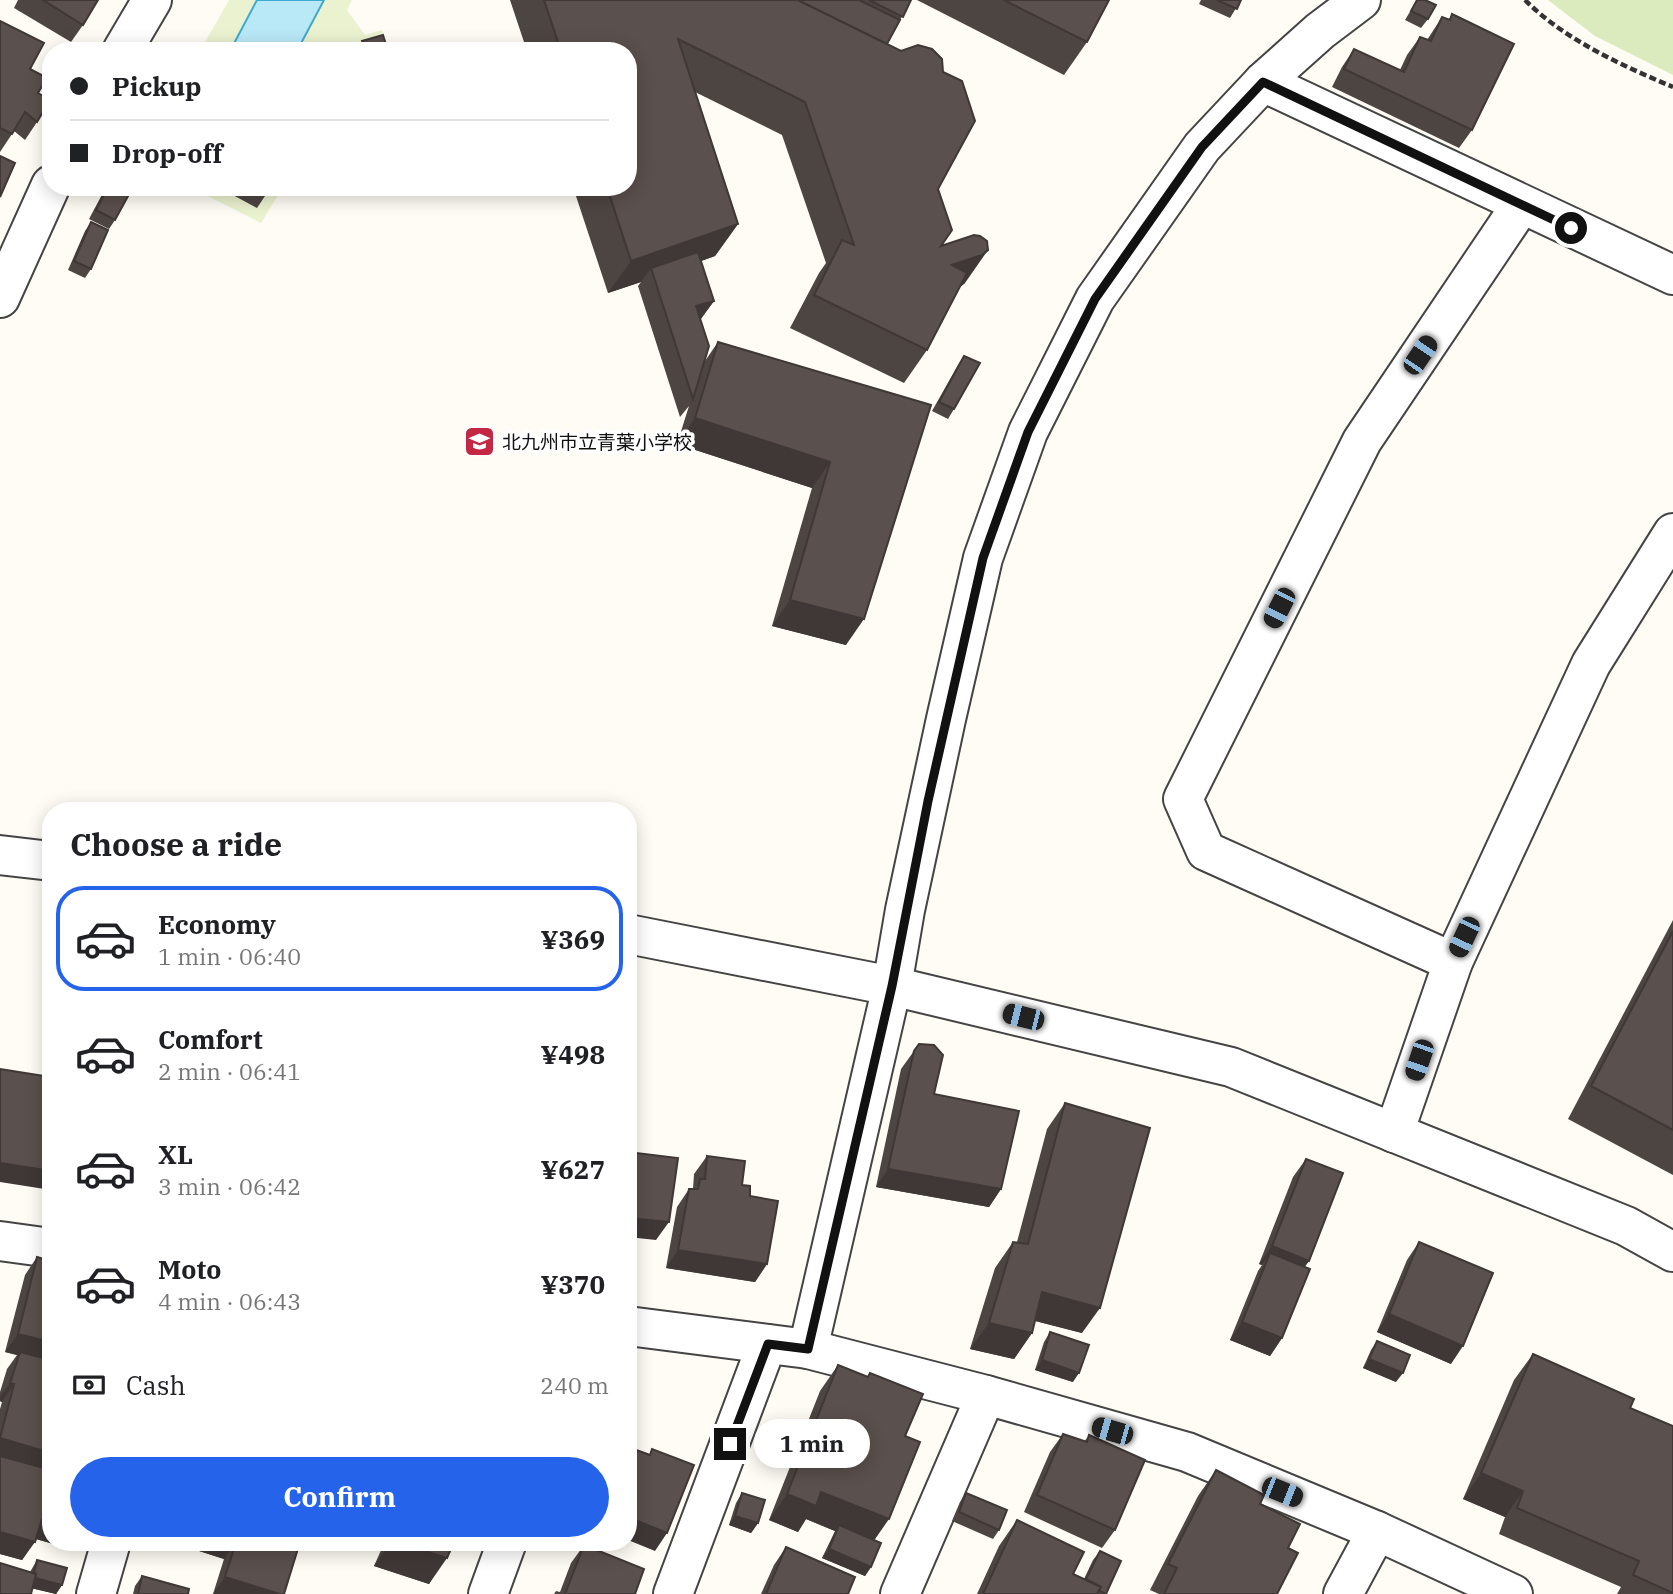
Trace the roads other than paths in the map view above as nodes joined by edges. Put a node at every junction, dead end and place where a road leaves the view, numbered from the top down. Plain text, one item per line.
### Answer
1 (152, 0) edge
2 (1361, 0) edge
3 (126, 42) edge
4 (1263, 82) junction
5 (46, 196) edge
6 (1521, 205) junction
7 (1673, 275) edge
8 (0, 298) edge
9 (1673, 533) edge
10 (0, 855) edge
11 (42, 860) edge
12 (637, 936) edge
13 (1452, 962) junction
14 (892, 986) junction
15 (1394, 1133) junction
16 (0, 1241) edge
17 (42, 1247) edge
18 (1673, 1252) edge
19 (637, 1326) edge
20 (768, 1344) junction
21 (808, 1349) junction
22 (986, 1395) junction
23 (1377, 1531) junction
24 (108, 1551) edge
25 (504, 1551) edge
26 (96, 1594) edge
27 (488, 1594) edge
28 (673, 1594) edge
29 (900, 1594) edge
30 (1343, 1594) edge
31 (1513, 1594) edge

1 - 3 street
2 - 4 street
4 - 6 street
4 - 14 street
5 - 8 street
6 - 7 street
6 - 13 street
9 - 13 street
10 - 11 street
12 - 14 street
13 - 15 street
14 - 15 street
14 - 21 street
15 - 18 street
16 - 17 street
19 - 20 street
20 - 21 street
20 - 28 street
21 - 22 street
22 - 23 street
22 - 29 street
23 - 30 street
23 - 31 street
24 - 26 street
25 - 27 street

